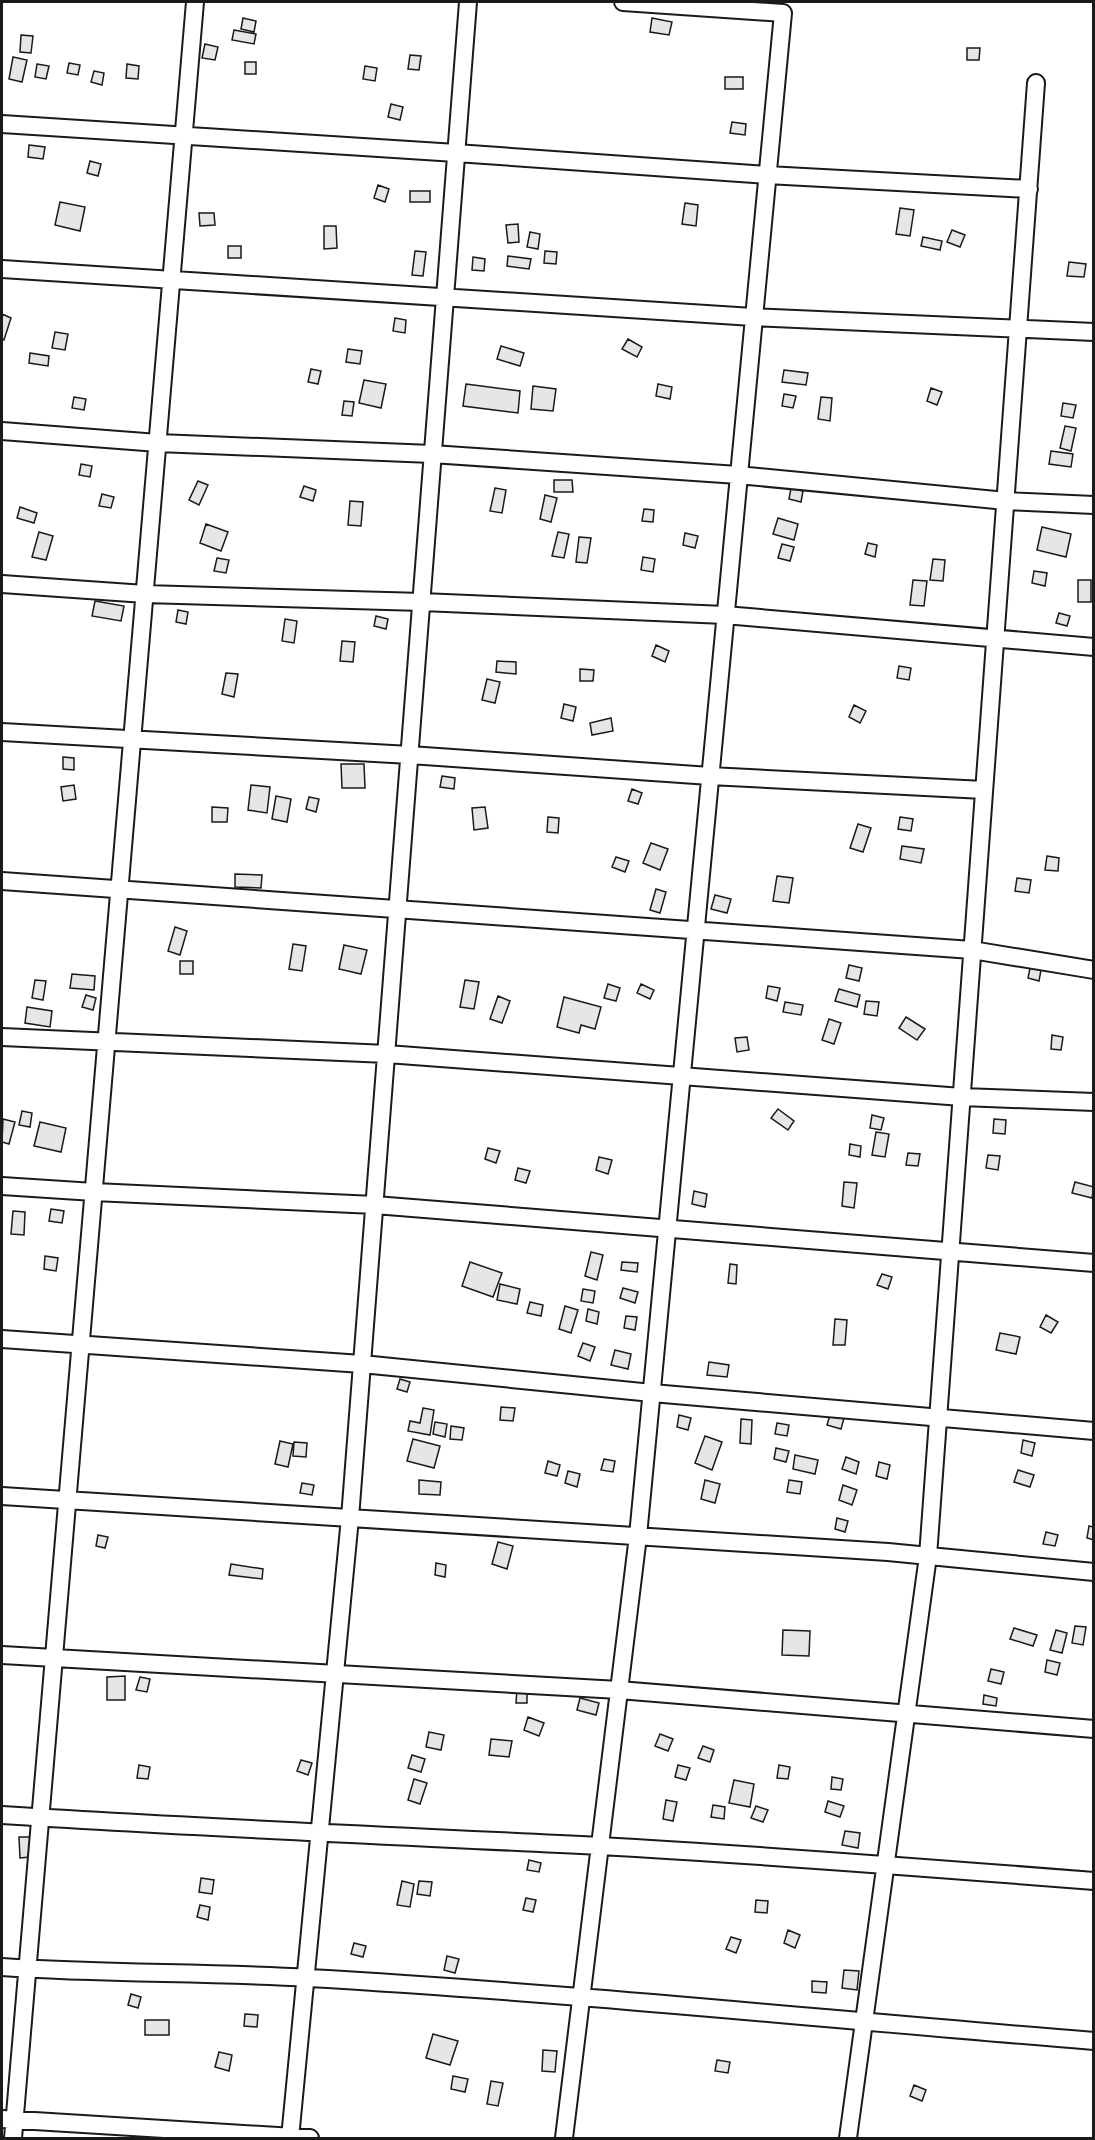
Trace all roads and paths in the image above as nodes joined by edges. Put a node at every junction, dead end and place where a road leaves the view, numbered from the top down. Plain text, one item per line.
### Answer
1 (195, 2) edge
2 (468, 2) edge
3 (623, 2) edge
4 (1036, 83) dead end
5 (2, 124) edge
6 (184, 136) junction
7 (456, 153) junction
8 (767, 175) junction
9 (1029, 189) junction
10 (2, 269) edge
11 (172, 280) junction
12 (444, 297) junction
13 (753, 317) junction
14 (1018, 328) junction
15 (1094, 332) edge
16 (2, 431) edge
17 (158, 443) junction
18 (432, 454) junction
19 (738, 475) junction
20 (1006, 501) junction
21 (1094, 505) edge
22 (2, 584) edge
23 (145, 594) junction
24 (422, 602) junction
25 (725, 615) junction
26 (995, 638) junction
27 (1094, 647) edge
28 (2, 732) edge
29 (133, 739) junction
30 (410, 755) junction
31 (710, 776) junction
32 (984, 790) junction
33 (2, 881) edge
34 (120, 889) junction
35 (398, 908) junction
36 (695, 930) junction
37 (972, 950) junction
38 (1094, 970) edge
39 (2, 1037) edge
40 (107, 1043) junction
41 (387, 1054) junction
42 (681, 1076) junction
43 (962, 1097) junction
44 (1094, 1102) edge
45 (2, 1186) edge
46 (94, 1192) junction
47 (375, 1205) junction
48 (667, 1230) junction
49 (950, 1253) junction
50 (1094, 1263) edge
51 (2, 1339) edge
52 (81, 1344) junction
53 (362, 1365) junction
54 (652, 1393) junction
55 (938, 1417) junction
56 (1094, 1431) edge
57 (2, 1496) edge
58 (68, 1501) junction
59 (350, 1518) junction
60 (638, 1536) junction
61 (928, 1556) junction
62 (1094, 1572) edge
63 (2, 1654) edge
64 (54, 1658) junction
65 (336, 1673) junction
66 (619, 1690) junction
67 (907, 1712) junction
68 (1094, 1729) edge
69 (2, 1815) edge
70 (41, 1817) junction
71 (321, 1833) junction
72 (600, 1846) junction
73 (886, 1865) junction
74 (1094, 1881) edge
75 (2, 1967) edge
76 (28, 1968) junction
77 (307, 1978) junction
78 (581, 1996) junction
79 (864, 2023) junction
80 (1094, 2041) edge
81 (8, 2119) edge
82 (290, 2138) edge
83 (13, 2139) edge
84 (310, 2139) edge
85 (564, 2139) edge
86 (848, 2139) edge

1 - 6 street
2 - 7 street
3 - 8 street
4 - 9 street
5 - 6 street
6 - 7 street
6 - 11 street
7 - 8 street
7 - 12 street
8 - 9 street
8 - 13 street
9 - 14 street
10 - 11 street
11 - 12 street
11 - 17 street
12 - 13 street
12 - 18 street
13 - 14 street
13 - 19 street
14 - 15 street
14 - 20 street
16 - 17 street
17 - 18 street
17 - 23 street
18 - 19 street
18 - 24 street
19 - 20 street
19 - 25 street
20 - 21 street
20 - 26 street
22 - 23 street
23 - 24 street
23 - 29 street
24 - 25 street
24 - 30 street
25 - 26 street
25 - 31 street
26 - 27 street
26 - 32 street
28 - 29 street
29 - 30 street
29 - 34 street
30 - 31 street
30 - 35 street
31 - 32 street
31 - 36 street
32 - 37 street
33 - 34 street
34 - 35 street
34 - 40 street
35 - 36 street
35 - 41 street
36 - 37 street
36 - 42 street
37 - 38 street
37 - 43 street
39 - 40 street
40 - 41 street
40 - 46 street
41 - 42 street
41 - 47 street
42 - 43 street
42 - 48 street
43 - 44 street
43 - 49 street
45 - 46 street
46 - 47 street
46 - 52 street
47 - 48 street
47 - 53 street
48 - 49 street
48 - 54 street
49 - 50 street
49 - 55 street
51 - 52 street
52 - 53 street
52 - 58 street
53 - 54 street
53 - 59 street
54 - 55 street
54 - 60 street
55 - 56 street
55 - 61 street
57 - 58 street
58 - 59 street
58 - 64 street
59 - 60 street
59 - 65 street
60 - 61 street
60 - 66 street
61 - 62 street
61 - 67 street
63 - 64 street
64 - 65 street
64 - 70 street
65 - 66 street
65 - 71 street
66 - 67 street
66 - 72 street
67 - 68 street
67 - 73 street
69 - 70 street
70 - 71 street
70 - 76 street
71 - 72 street
71 - 77 street
72 - 73 street
72 - 78 street
73 - 74 street
73 - 79 street
75 - 76 street
76 - 77 street
76 - 81 street
77 - 78 street
77 - 82 street
78 - 79 street
78 - 85 street
79 - 80 street
79 - 86 street
81 - 82 street
81 - 83 street
82 - 84 street

